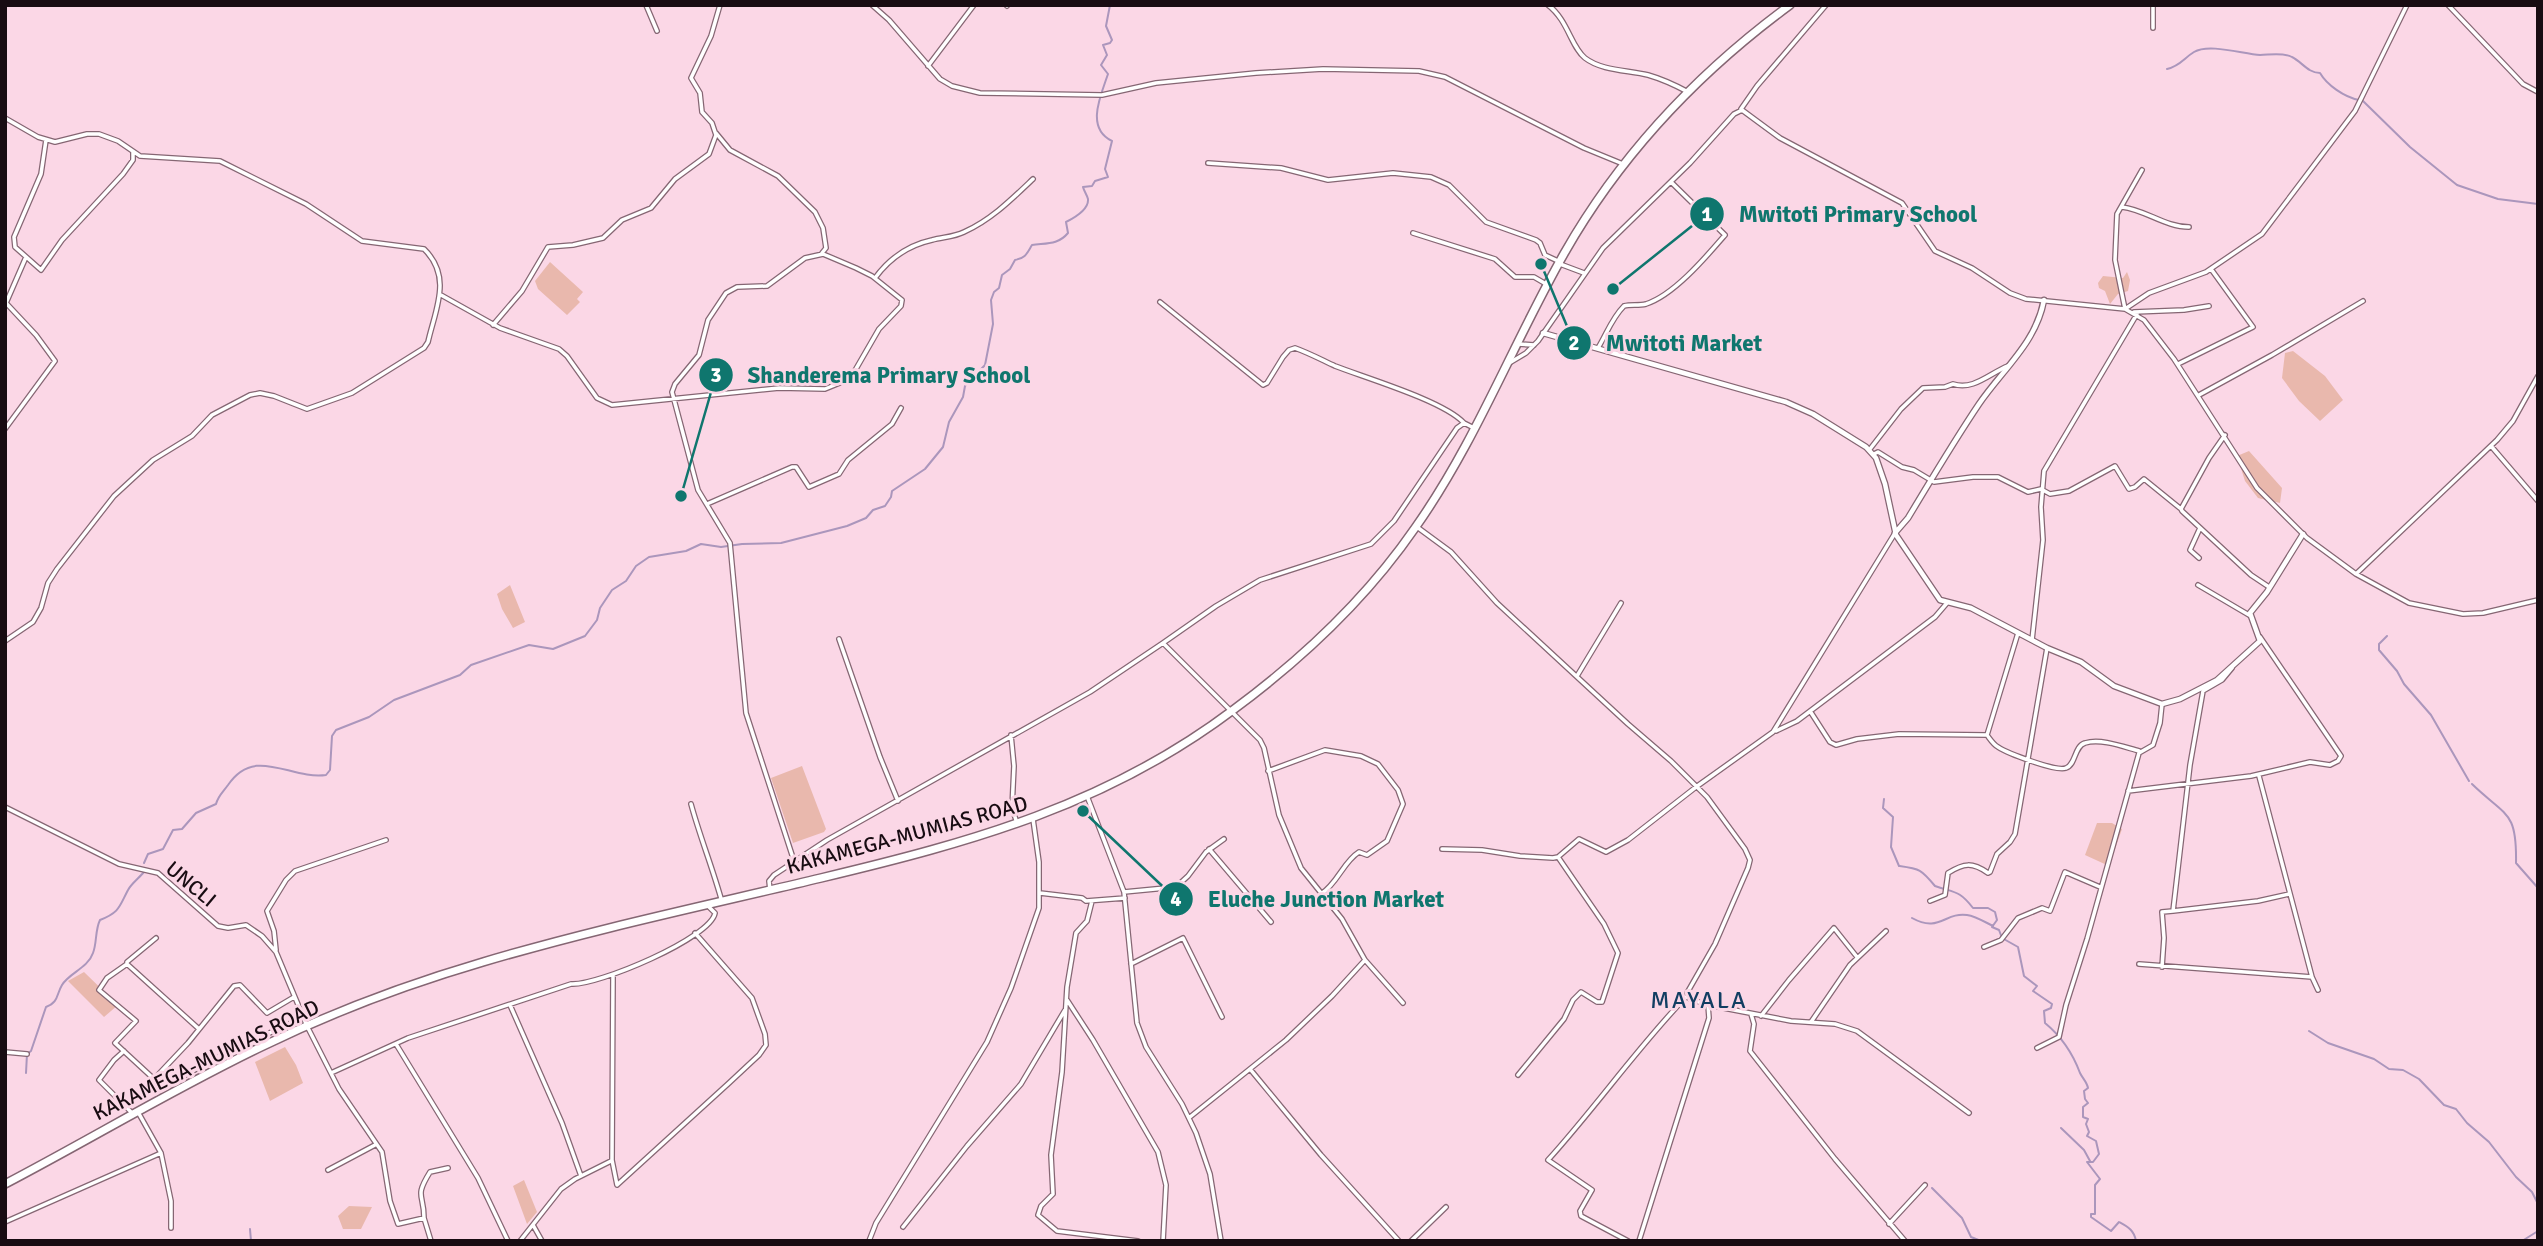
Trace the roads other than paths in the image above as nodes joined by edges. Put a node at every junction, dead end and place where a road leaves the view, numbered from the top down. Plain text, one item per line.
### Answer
1 (646, 5) edge
2 (720, 5) edge
3 (872, 5) edge
4 (974, 5) edge
5 (1548, 5) edge
6 (1790, 5) edge
7 (1826, 5) edge
8 (2153, 5) edge
9 (2407, 5) edge
10 (2448, 5) edge
11 (2153, 28) dead end
12 (657, 31) dead end
13 (928, 66) junction
14 (1688, 92) junction
15 (2538, 92) edge
16 (1741, 110) junction
17 (5, 118) edge
18 (715, 130) junction
19 (46, 140) junction
20 (133, 152) junction
21 (1208, 163) dead end
22 (1624, 164) junction
23 (2142, 170) dead end
24 (1033, 179) dead end
25 (1671, 182) junction
26 (2122, 207) junction
27 (2189, 228) dead end
28 (1413, 233) dead end
29 (826, 249) junction
30 (820, 254) junction
31 (26, 257) junction
32 (829, 257) junction
33 (1559, 263) junction
34 (2211, 269) junction
35 (1584, 273) junction
36 (875, 278) junction
37 (1548, 285) junction
38 (441, 295) junction
39 (2044, 300) junction
40 (2363, 301) dead end
41 (1160, 302) dead end
42 (2209, 306) dead end
43 (2125, 309) junction
44 (2135, 313) junction
45 (493, 325) junction
46 (1543, 334) junction
47 (1518, 344) junction
48 (1534, 345) junction
49 (1597, 350) junction
50 (1508, 363) junction
51 (2178, 364) junction
52 (2009, 366) junction
53 (2538, 376) edge
54 (2199, 395) junction
55 (675, 400) junction
56 (901, 408) dead end
57 (1464, 423) junction
58 (5, 429) edge
59 (1476, 429) junction
60 (2225, 435) junction
61 (2491, 446) junction
62 (1872, 452) junction
63 (1931, 481) junction
64 (2043, 490) junction
65 (2538, 501) edge
66 (706, 504) junction
67 (2181, 509) junction
68 (1416, 527) junction
69 (2200, 528) junction
70 (1895, 533) junction
71 (2303, 534) junction
72 (2200, 558) dead end
73 (2356, 574) junction
74 (2199, 585) dead end
75 (2269, 587) junction
76 (2538, 600) edge
77 (1621, 603) dead end
78 (1947, 603) junction
79 (2249, 615) junction
80 (2018, 633) junction
81 (2260, 637) junction
82 (839, 639) dead end
83 (2032, 640) junction
84 (5, 641) edge
85 (1163, 643) junction
86 (2047, 648) junction
87 (2232, 668) junction
88 (1577, 676) junction
89 (2162, 704) junction
90 (1810, 711) junction
91 (1231, 712) junction
92 (1773, 732) junction
93 (1011, 735) junction
94 (1987, 735) junction
95 (2139, 751) junction
96 (2028, 761) junction
97 (1268, 771) junction
98 (2259, 775) junction
99 (2188, 783) junction
100 (1696, 787) junction
101 (2128, 791) junction
102 (1087, 796) junction
103 (898, 801) junction
104 (691, 804) dead end
105 (5, 807) edge
106 (1032, 819) junction
107 (1018, 824) junction
108 (1224, 838) dead end
109 (386, 840) dead end
110 (1209, 849) junction
111 (1442, 849) dead end
112 (1558, 858) junction
113 (794, 861) junction
114 (2100, 887) junction
115 (770, 890) junction
116 (1124, 892) junction
117 (1040, 893) junction
118 (1321, 894) junction
119 (2289, 894) junction
120 (1125, 898) junction
121 (1092, 901) junction
122 (1930, 901) dead end
123 (722, 902) junction
124 (708, 906) junction
125 (2173, 911) junction
126 (1271, 922) dead end
127 (1886, 931) dead end
128 (695, 933) junction
129 (156, 938) dead end
130 (1984, 947) dead end
131 (276, 952) junction
132 (1857, 957) junction
133 (1365, 960) junction
134 (127, 964) junction
135 (1131, 964) junction
136 (2139, 964) dead end
137 (2162, 967) junction
138 (613, 975) junction
139 (2312, 976) junction
140 (2318, 990) dead end
141 (1687, 996) junction
142 (294, 997) junction
143 (1067, 1000) junction
144 (1403, 1003) dead end
145 (510, 1004) junction
146 (1708, 1005) junction
147 (1066, 1008) junction
148 (1752, 1014) junction
149 (1761, 1016) junction
150 (304, 1017) junction
151 (1222, 1017) dead end
152 (1811, 1022) junction
153 (307, 1026) junction
154 (199, 1029) junction
155 (396, 1044) junction
156 (239, 1048) junction
157 (2037, 1048) dead end
158 (124, 1051) junction
159 (5, 1052) edge
160 (27, 1054) dead end
161 (243, 1056) junction
162 (1250, 1069) junction
163 (331, 1073) junction
164 (1518, 1075) dead end
165 (180, 1077) junction
166 (155, 1079) junction
167 (185, 1086) junction
168 (161, 1088) junction
169 (167, 1096) junction
170 (1969, 1112) dead end
171 (135, 1113) junction
172 (1189, 1118) junction
173 (375, 1145) junction
174 (161, 1153) junction
175 (612, 1160) junction
176 (448, 1168) dead end
177 (328, 1170) dead end
178 (581, 1176) junction
179 (5, 1184) edge
180 (1925, 1185) dead end
181 (1446, 1207) dead end
182 (424, 1218) junction
183 (5, 1222) edge
184 (1889, 1224) junction
185 (533, 1225) junction
186 (903, 1227) dead end
187 (171, 1228) dead end
188 (431, 1241) edge
189 (508, 1241) edge
190 (520, 1241) edge
191 (542, 1241) edge
192 (869, 1241) edge
193 (1138, 1241) edge
194 (1163, 1241) edge
195 (1221, 1241) edge
196 (1399, 1241) edge
197 (1411, 1241) edge
198 (1628, 1241) edge
199 (1639, 1241) edge
200 (1905, 1241) edge

1 - 12 street
2 - 18 street
3 - 13 street
4 - 13 street
5 - 14 street
6 - 14 highway, KAKAMEGA-MUMIAS ROAD
7 - 16 street
8 - 11 street
9 - 34 street
10 - 15 street
13 - 22 street
14 - 22 highway, KAKAMEGA-MUMIAS ROAD
16 - 25 street
16 - 39 street
17 - 19 street
18 - 29 street
18 - 45 street
19 - 20 street
19 - 31 street
20 - 31 street
20 - 38 street
21 - 33 street
22 - 33 highway, KAKAMEGA-MUMIAS ROAD
23 - 26 street
24 - 36 street
25 - 35 street
25 - 49 street
26 - 27 street
26 - 43 street
28 - 37 street
29 - 30 street
29 - 32 street
30 - 32 street
30 - 55 street
31 - 58 street
32 - 36 street
33 - 35 street
33 - 37 highway, KAKAMEGA-MUMIAS ROAD
34 - 43 street
34 - 51 street
35 - 46 street
36 - 55 street
37 - 47 highway, KAKAMEGA-MUMIAS ROAD
38 - 45 street
38 - 84 street
39 - 43 street
39 - 52 street
40 - 54 street
41 - 57 street
42 - 44 street
43 - 44 street
44 - 51 street
44 - 64 street
45 - 55 street
46 - 48 street
46 - 49 street
47 - 48 street
47 - 50 highway, KAKAMEGA-MUMIAS ROAD
48 - 50 street
49 - 62 street
50 - 59 highway, KAKAMEGA-MUMIAS ROAD
51 - 54 street
52 - 62 street
52 - 63 street
53 - 61 street
54 - 60 street
55 - 66 street
56 - 66 street
57 - 59 street
57 - 85 street
59 - 68 highway, KAKAMEGA-MUMIAS ROAD
60 - 67 street
60 - 71 street
61 - 65 street
61 - 73 street
62 - 63 street
62 - 70 street
63 - 64 street
63 - 70 street
64 - 67 street
64 - 83 street
66 - 113 street
67 - 69 street
68 - 88 street
68 - 91 highway, KAKAMEGA-MUMIAS ROAD
69 - 72 street
69 - 75 street
70 - 78 street
70 - 92 street
71 - 73 street
71 - 75 street
73 - 76 street
74 - 79 street
75 - 79 street
77 - 88 street
78 - 80 street
78 - 90 street
79 - 81 street
80 - 83 street
80 - 94 street
81 - 87 street
81 - 98 street
82 - 103 street
83 - 86 street
85 - 91 street
85 - 93 street
86 - 89 street
86 - 96 street
87 - 89 street
87 - 99 street
88 - 100 street
89 - 95 street
90 - 92 street
90 - 94 street
91 - 97 street
91 - 102 highway, KAKAMEGA-MUMIAS ROAD
92 - 100 street
93 - 103 street
93 - 107 street
94 - 96 street
95 - 96 street
95 - 101 street
96 - 122 street
97 - 118 street
97 - 118 street
98 - 99 street
98 - 119 street
99 - 101 street
99 - 125 street
100 - 112 street
100 - 141 street
101 - 114 street
102 - 106 highway, KAKAMEGA-MUMIAS ROAD
102 - 116 street
103 - 113 street
104 - 123 street
105 - 131 street, UNCLI
106 - 107 highway, KAKAMEGA-MUMIAS ROAD
106 - 117 street
107 - 115 highway, KAKAMEGA-MUMIAS ROAD
108 - 110 street
109 - 131 street
110 - 116 street
110 - 126 street
111 - 112 street
112 - 164 street
113 - 115 street
114 - 130 street
114 - 157 street
115 - 123 highway, KAKAMEGA-MUMIAS ROAD
116 - 120 street
117 - 121 street
117 - 192 street
118 - 133 street
119 - 125 street
119 - 139 street
120 - 121 street
120 - 135 street
121 - 143 street
123 - 124 highway, KAKAMEGA-MUMIAS ROAD
124 - 128 street
124 - 153 highway, KAKAMEGA-MUMIAS ROAD
125 - 137 street
127 - 132 street
128 - 138 street
128 - 175 street
129 - 134 street
131 - 142 street, UNCLI
132 - 149 street
132 - 152 street
133 - 144 street
133 - 162 street
134 - 154 street
134 - 158 street
135 - 151 street
135 - 172 street
136 - 137 street
137 - 139 street
138 - 145 street
138 - 175 street
139 - 140 street
141 - 146 street
141 - 198 street
142 - 150 street, UNCLI
142 - 154 street
143 - 147 street
143 - 194 street
145 - 155 street
145 - 178 street
146 - 148 street
146 - 199 street
147 - 186 street
147 - 193 street
148 - 149 street
148 - 184 street
149 - 152 street
150 - 153 street, UNCLI
150 - 156 street
152 - 170 street
153 - 161 highway, KAKAMEGA-MUMIAS ROAD
153 - 163 street, UNCLI
154 - 166 street
155 - 163 street
155 - 189 street
156 - 161 street
156 - 165 street
158 - 166 street
158 - 171 street
159 - 160 street
161 - 167 highway, KAKAMEGA-MUMIAS ROAD
162 - 172 street
162 - 196 street
163 - 173 street, UNCLI
165 - 167 street
165 - 168 street
166 - 168 street
167 - 169 highway, KAKAMEGA-MUMIAS ROAD
168 - 169 street
169 - 171 highway, KAKAMEGA-MUMIAS ROAD
171 - 174 street
171 - 179 highway, KAKAMEGA-MUMIAS ROAD
172 - 195 street
173 - 177 street
173 - 182 street, UNCLI
174 - 183 street
174 - 187 street
175 - 178 street
176 - 182 street
178 - 185 street
180 - 184 street
181 - 197 street
182 - 188 street
184 - 200 street
185 - 190 street
185 - 191 street

